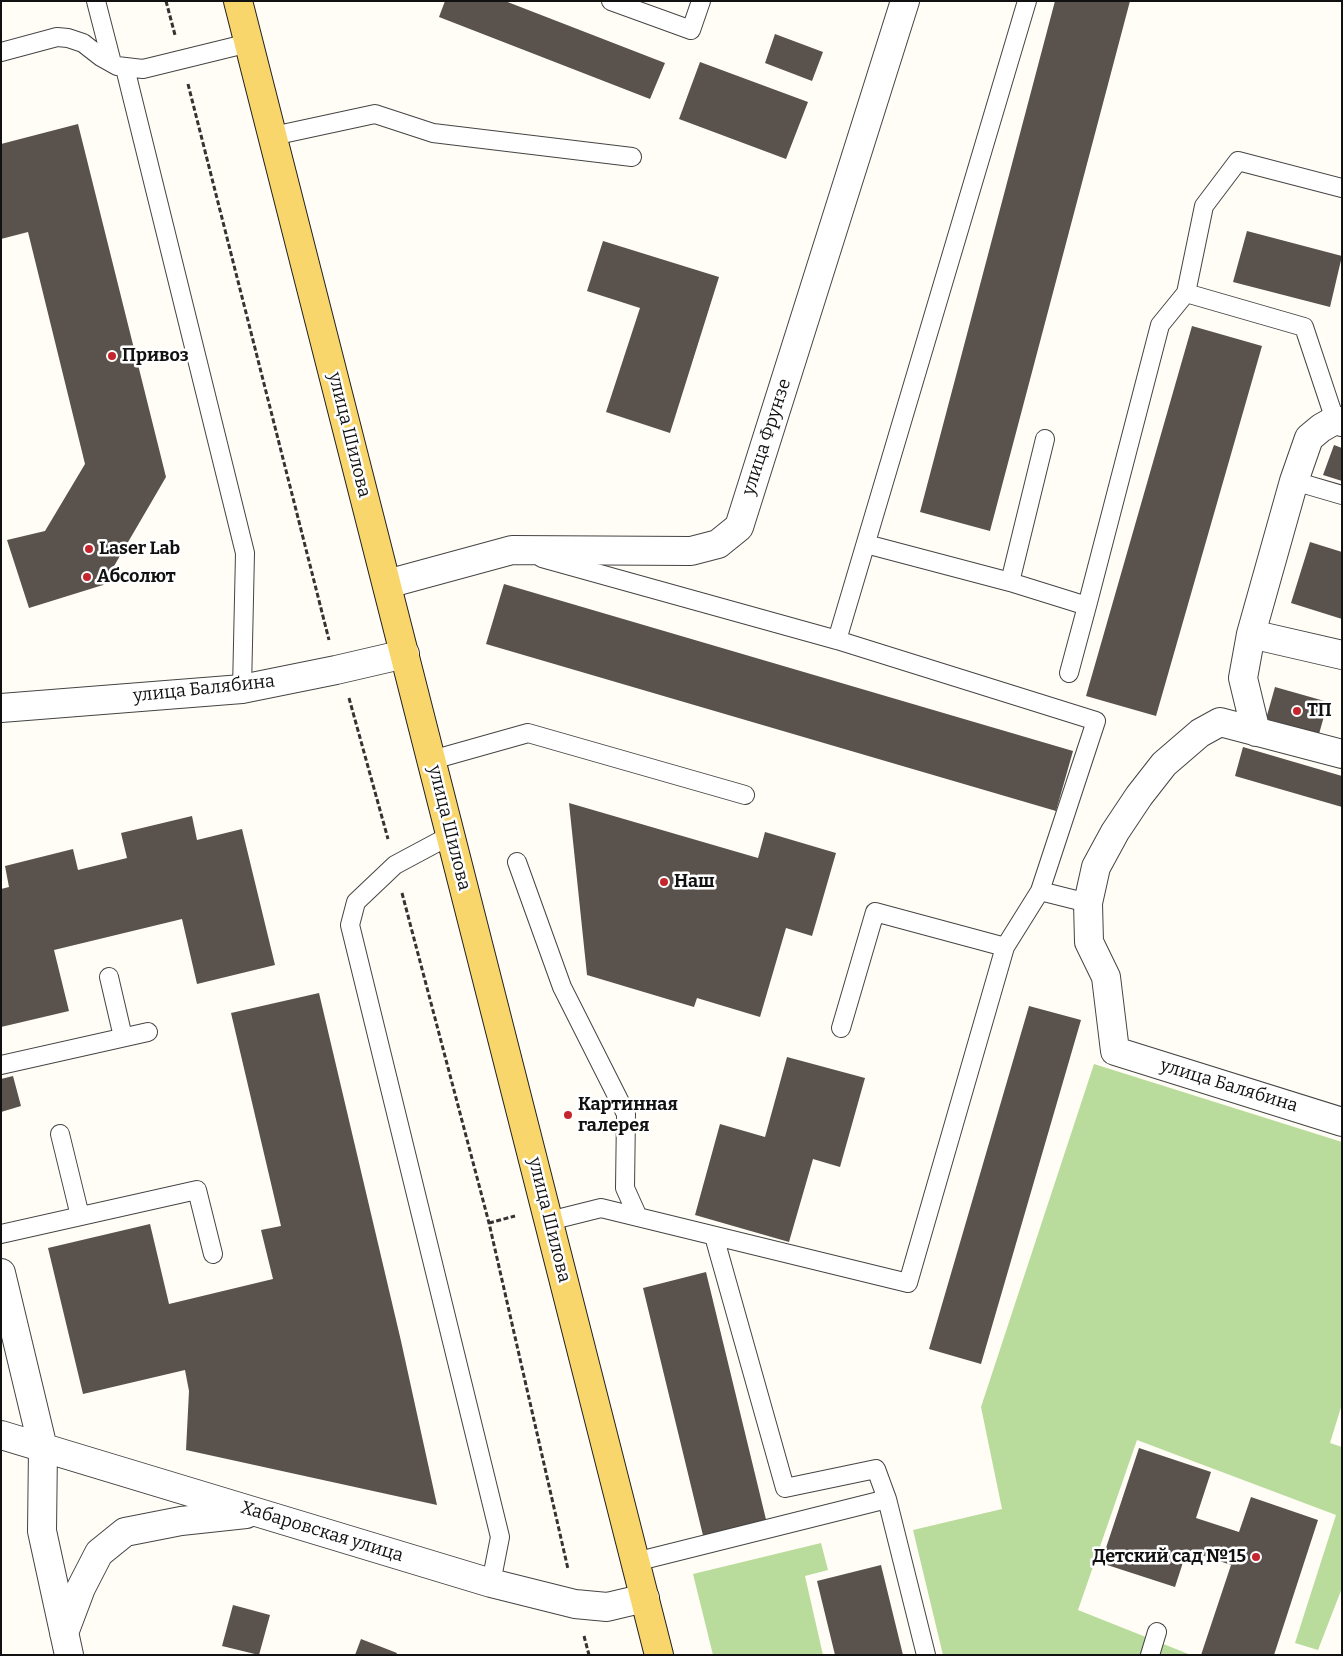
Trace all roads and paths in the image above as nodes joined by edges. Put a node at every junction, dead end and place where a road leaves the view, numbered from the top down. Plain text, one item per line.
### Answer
1 (96, 1) edge
2 (166, 1) edge
3 (238, 1) edge
4 (611, 1) edge
5 (701, 1) edge
6 (905, 1) edge
7 (1027, 1) edge
8 (249, 43) junction
9 (1, 52) edge
10 (182, 60) junction
11 (119, 66) junction
12 (273, 136) junction
13 (632, 158) dead end
14 (1342, 188) edge
15 (1186, 293) junction
16 (1338, 421) edge
17 (1045, 439) dead end
18 (1294, 480) junction
19 (1342, 495) edge
20 (866, 544) junction
21 (512, 550) junction
22 (1010, 582) junction
23 (387, 584) junction
24 (1087, 606) junction
25 (1251, 634) junction
26 (837, 640) junction
27 (405, 654) junction
28 (1342, 655) edge
29 (336, 670) junction
30 (1069, 673) dead end
31 (242, 689) junction
32 (1, 708) edge
33 (1256, 732) junction
34 (1342, 754) edge
35 (432, 760) junction
36 (745, 795) dead end
37 (451, 835) junction
38 (517, 862) dead end
39 (394, 865) junction
40 (1040, 891) junction
41 (1088, 903) junction
42 (1005, 947) junction
43 (109, 977) dead end
44 (841, 1028) dead end
45 (148, 1032) dead end
46 (123, 1037) junction
47 (1, 1065) edge
48 (1342, 1122) edge
49 (60, 1134) dead end
50 (80, 1216) junction
51 (638, 1218) junction
52 (549, 1222) junction
53 (1, 1234) edge
54 (714, 1236) junction
55 (213, 1254) dead end
56 (1, 1273) edge
57 (1, 1435) edge
58 (43, 1448) junction
59 (888, 1499) junction
60 (258, 1513) junction
61 (636, 1562) junction
62 (491, 1583) junction
63 (645, 1598) junction
64 (576, 1604) junction
65 (1157, 1632) dead end
66 (67, 1644) edge
67 (589, 1655) edge
68 (659, 1655) edge
69 (926, 1655) edge
70 (1150, 1655) edge

1 - 11 lane
2 - 10 path
3 - 8 main road, улица Шилова
4 - 5 lane
6 - 21 street, улица Фрунзе
7 - 20 lane
8 - 10 lane
8 - 12 main road, улица Шилова
9 - 11 lane
10 - 11 lane
10 - 29 path
11 - 31 lane
12 - 13 lane
12 - 23 main road, улица Шилова
14 - 15 lane
15 - 16 lane
15 - 24 lane
16 - 18 street
17 - 22 lane
18 - 19 lane
18 - 25 street
20 - 22 lane
20 - 26 lane
21 - 23 street, улица Фрунзе
21 - 26 lane
22 - 24 lane
23 - 27 main road, улица Шилова
24 - 30 lane
25 - 28 street
25 - 33 street
26 - 40 lane
27 - 29 street, улица Балябина
27 - 35 main road, улица Шилова
29 - 31 street, улица Балябина
29 - 39 path
31 - 32 street, улица Балябина
33 - 34 street
33 - 41 street
35 - 36 lane
35 - 37 main road, улица Шилова
37 - 39 lane
37 - 52 main road, улица Шилова
38 - 51 lane
39 - 62 lane
39 - 64 path
40 - 41 lane
40 - 42 lane
41 - 48 street, улица Балябина
42 - 44 lane
42 - 54 lane
43 - 46 lane
45 - 46 lane
46 - 47 lane
49 - 50 lane
50 - 53 lane
50 - 55 lane
51 - 52 lane
51 - 54 lane
52 - 61 main road, улица Шилова
54 - 59 lane
56 - 58 street
57 - 58 street, Хабаровская улица
58 - 60 street, Хабаровская улица
58 - 66 street
59 - 61 lane
59 - 69 lane
60 - 62 street, Хабаровская улица
60 - 66 street
61 - 63 main road, улица Шилова
62 - 64 street, Хабаровская улица
63 - 64 street, Хабаровская улица
63 - 68 main road, улица Шилова
64 - 67 path
65 - 70 lane

